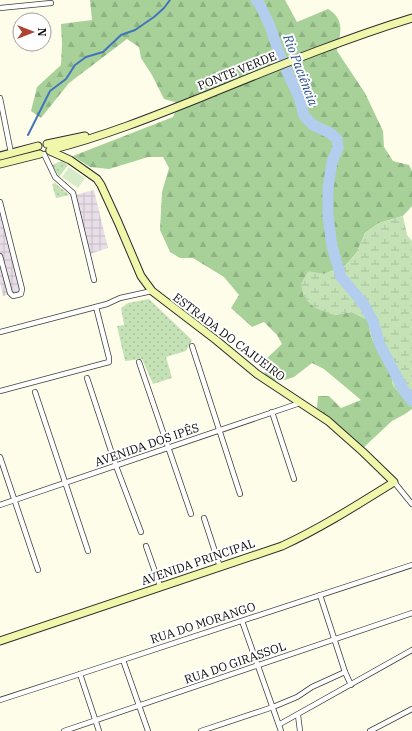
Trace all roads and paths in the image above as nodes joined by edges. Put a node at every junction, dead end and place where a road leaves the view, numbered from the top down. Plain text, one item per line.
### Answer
1 (51, 3) dead end
2 (0, 8) edge
3 (412, 18) edge
4 (0, 98) edge
5 (46, 151) junction
6 (11, 153) junction
7 (0, 156) edge
8 (0, 164) edge
9 (0, 202) edge
10 (0, 256) edge
11 (94, 280) dead end
12 (152, 291) junction
13 (96, 307) junction
14 (0, 332) edge
15 (192, 346) dead end
16 (139, 362) dead end
17 (88, 378) dead end
18 (0, 391) edge
19 (35, 392) dead end
20 (300, 403) junction
21 (272, 412) junction
22 (220, 430) junction
23 (168, 448) junction
24 (0, 457) edge
25 (116, 466) junction
26 (294, 479) dead end
27 (394, 482) junction
28 (66, 483) junction
29 (240, 494) dead end
30 (14, 501) junction
31 (412, 504) edge
32 (0, 506) edge
33 (191, 514) dead end
34 (204, 518) dead end
35 (140, 532) dead end
36 (146, 546) dead end
37 (88, 551) dead end
38 (412, 564) edge
39 (220, 567) junction
40 (38, 570) dead end
41 (160, 586) junction
42 (320, 595) junction
43 (412, 613) edge
44 (242, 621) junction
45 (334, 640) junction
46 (0, 641) edge
47 (412, 650) edge
48 (123, 660) junction
49 (258, 666) junction
50 (345, 672) junction
51 (80, 674) junction
52 (351, 685) junction
53 (0, 700) edge
54 (138, 707) junction
55 (273, 707) junction
56 (412, 709) edge
57 (298, 715) junction
58 (95, 720) junction
59 (280, 724) junction
60 (64, 731) edge
61 (99, 731) edge
62 (148, 731) edge
63 (201, 731) edge
64 (282, 731) edge
65 (300, 731) edge
66 (370, 731) edge

1 - 2 street
3 - 5 street, PONTE VERDE
4 - 6 street
5 - 6 street
5 - 8 street
5 - 11 street
5 - 12 street, ESTRADA DO CAJUEIRO
6 - 7 street
9 - 10 street
12 - 13 street
12 - 20 street, ESTRADA DO CAJUEIRO
13 - 14 street
13 - 18 street
15 - 22 street
16 - 23 street
17 - 25 street
19 - 28 street
20 - 21 street, AVENIDA DOS IPÊS
20 - 27 street, ESTRADA DO CAJUEIRO
21 - 22 street, AVENIDA DOS IPÊS
21 - 26 street
22 - 23 street, AVENIDA DOS IPÊS
22 - 29 street
23 - 25 street, AVENIDA DOS IPÊS
23 - 33 street
24 - 30 street
25 - 28 street, AVENIDA DOS IPÊS
25 - 35 street
27 - 31 street, ESTRADA DO CAJUEIRO
27 - 39 street, AVENIDA PRINCIPAL
28 - 30 street, AVENIDA DOS IPÊS
28 - 37 street
30 - 32 street, AVENIDA DOS IPÊS
30 - 40 street
34 - 39 street
36 - 41 street
38 - 42 street, RUA DO MORANGO
39 - 41 street, AVENIDA PRINCIPAL
41 - 46 street, AVENIDA PRINCIPAL
42 - 44 street, RUA DO MORANGO
42 - 45 street
43 - 45 street, RUA DO GIRASSOL
44 - 48 street, RUA DO MORANGO
44 - 49 street
45 - 49 street, RUA DO GIRASSOL
45 - 50 street
47 - 52 street
48 - 51 street, RUA DO MORANGO
48 - 54 street
49 - 54 street, RUA DO GIRASSOL
49 - 55 street
50 - 52 street
50 - 55 street
51 - 53 street, RUA DO MORANGO
51 - 58 street
52 - 57 street
54 - 58 street, RUA DO GIRASSOL
54 - 62 street
55 - 59 street
55 - 63 street
56 - 66 street
57 - 59 street
57 - 65 street
58 - 60 street, RUA DO GIRASSOL
58 - 61 street
59 - 64 street

